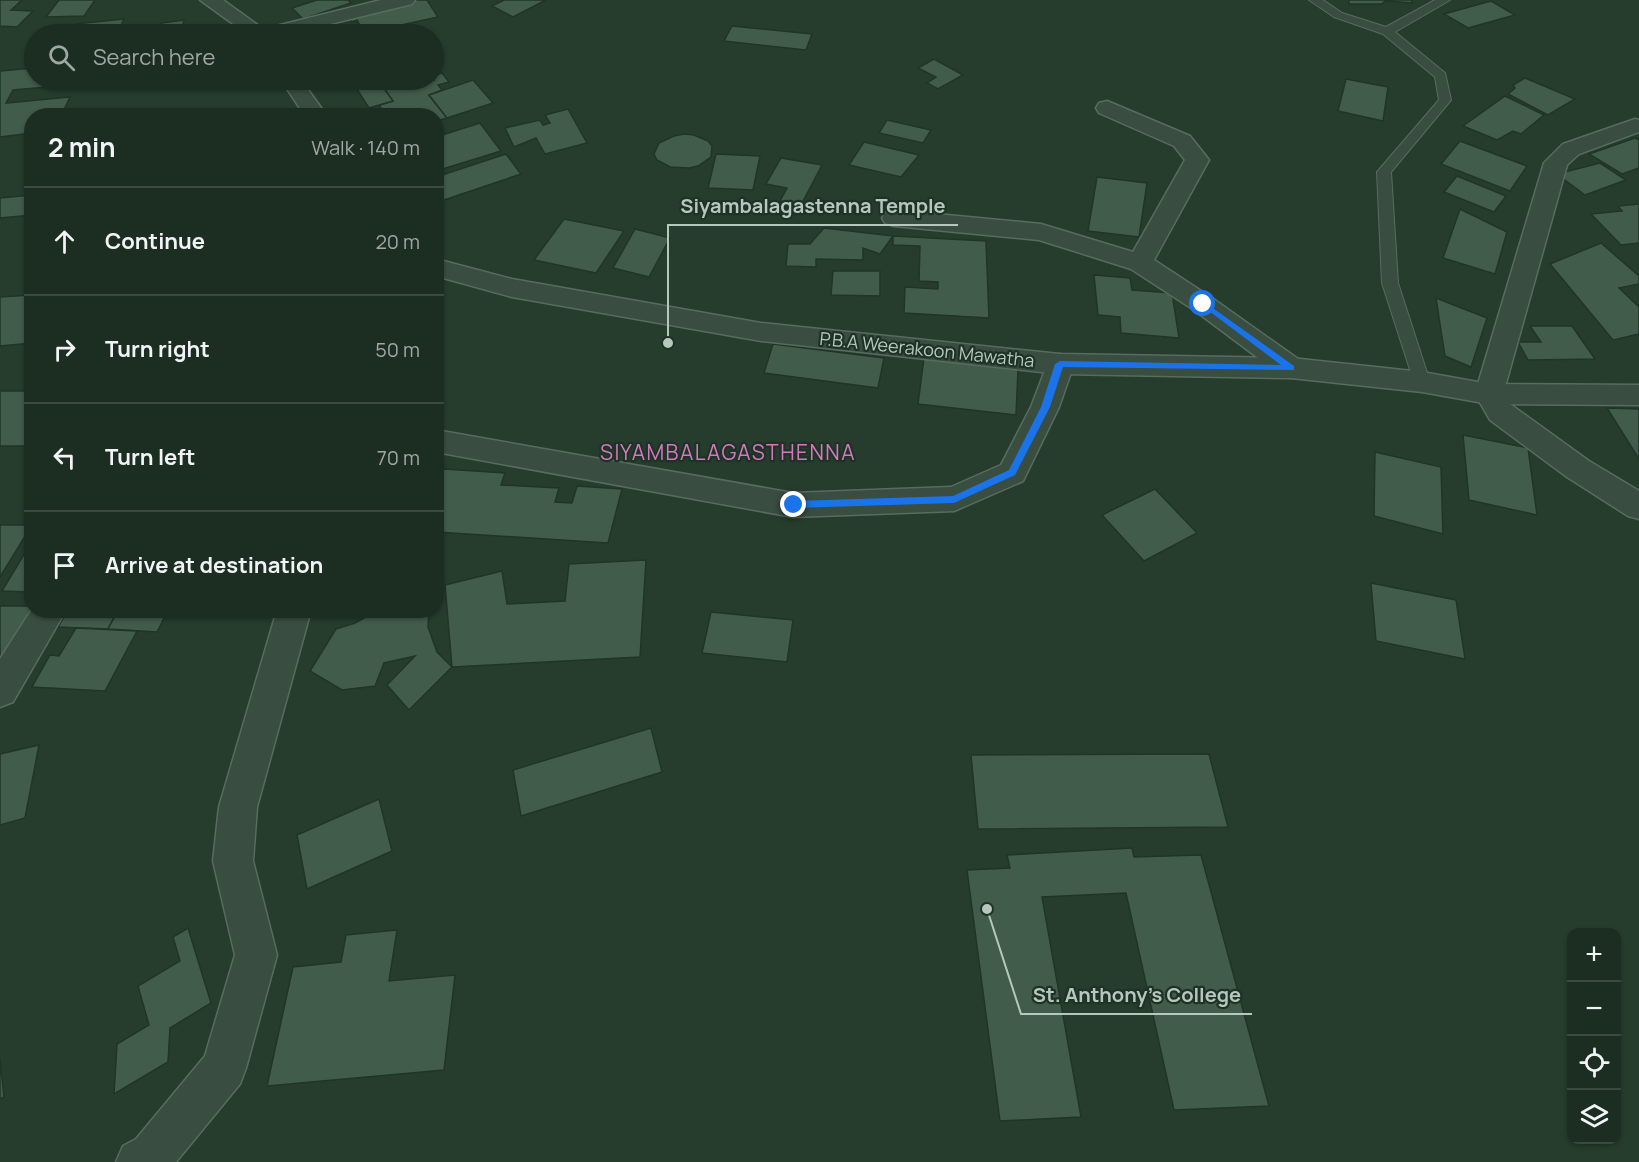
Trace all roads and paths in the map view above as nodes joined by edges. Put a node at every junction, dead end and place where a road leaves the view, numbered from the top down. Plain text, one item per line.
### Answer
1 (210, 0) edge
2 (405, 0) edge
3 (1315, 0) edge
4 (1444, 0) edge
5 (245, 24) edge
6 (308, 24) edge
7 (1387, 31) junction
8 (298, 90) edge
9 (310, 108) edge
10 (1107, 108) dead end
11 (1635, 126) dead end
12 (894, 218) dead end
13 (1140, 263) junction
14 (444, 269) edge
15 (1060, 364) junction
16 (1291, 368) junction
17 (1422, 382) junction
18 (1489, 394) junction
19 (1639, 395) edge
20 (444, 442) edge
21 (1639, 507) edge
22 (44, 618) edge
23 (292, 618) edge
24 (0, 691) edge
25 (140, 1162) edge

1 - 5 street
2 - 6 street
3 - 7 lane
4 - 7 lane
7 - 17 lane
8 - 9 street
10 - 13 street
11 - 18 street
12 - 13 street
13 - 16 street
14 - 15 street, P.B.A Weerakoon Mawatha
15 - 16 street, P.B.A Weerakoon Mawatha
15 - 20 street
16 - 17 street, P.B.A Weerakoon Mawatha
17 - 18 street, P.B.A Weerakoon Mawatha
18 - 19 street, P.B.A Weerakoon Mawatha
18 - 21 street
22 - 24 street
23 - 25 street

